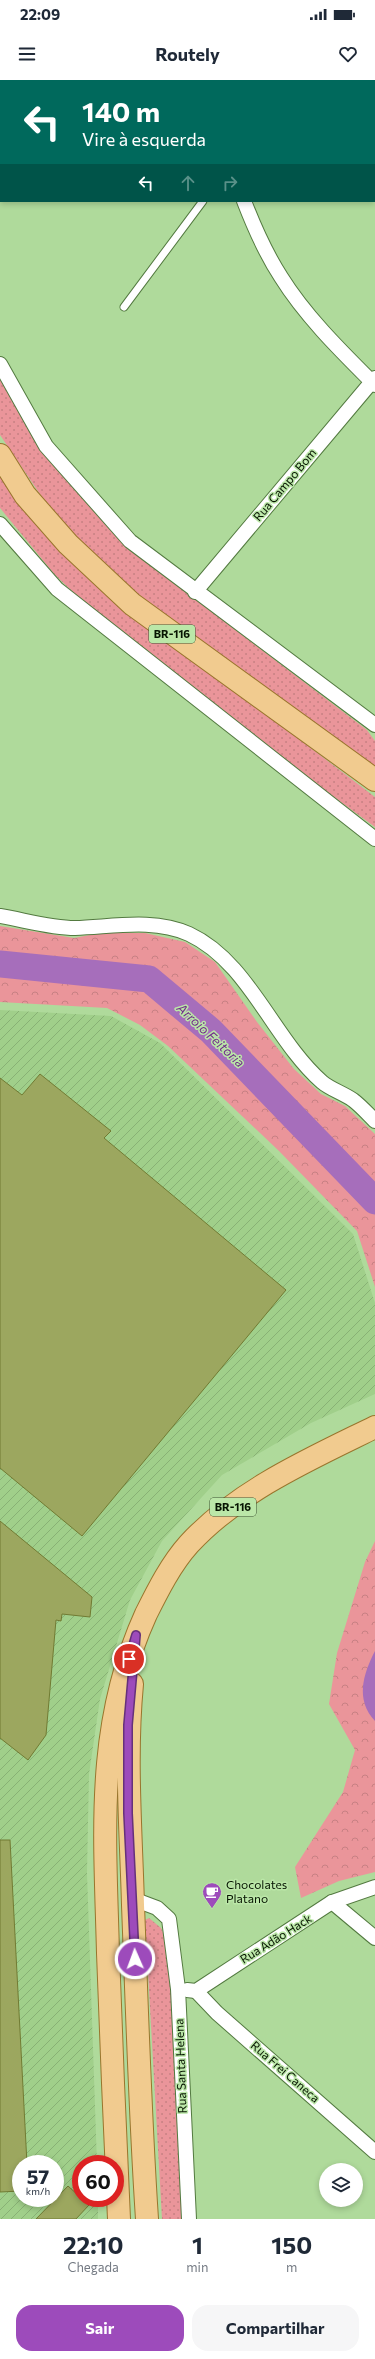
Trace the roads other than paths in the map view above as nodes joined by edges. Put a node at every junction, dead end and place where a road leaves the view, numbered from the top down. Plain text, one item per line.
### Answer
1 (202, 202) edge
2 (244, 202) edge
3 (124, 307) dead end
4 (0, 364) edge
5 (374, 381) edge
6 (0, 455) edge
7 (0, 524) edge
8 (195, 592) junction
9 (375, 725) edge
10 (375, 780) edge
11 (375, 839) edge
12 (0, 916) edge
13 (375, 1121) edge
14 (375, 1427) edge
15 (136, 1635) junction
16 (375, 1887) edge
17 (133, 1899) junction
18 (332, 1902) junction
19 (375, 1938) edge
20 (178, 1989) junction
21 (196, 1991) junction
22 (375, 2152) edge
23 (119, 2219) edge
24 (147, 2219) edge
25 (189, 2219) edge

1 - 3 lane
2 - 5 street
4 - 8 street
5 - 8 street, Rua Campo Bom
6 - 10 main road, BR-116
7 - 11 street
8 - 9 street
12 - 13 street
14 - 15 main road, BR-116
15 - 17 main road, BR-116
15 - 23 main road, BR-116
16 - 18 street, Rua Adão Hack
17 - 20 street, Rua Santa Helena
17 - 24 main road, BR-116
18 - 19 street
18 - 21 street, Rua Adão Hack
20 - 21 street
20 - 25 street, Rua Santa Helena
21 - 22 street, Rua Frei Caneca

